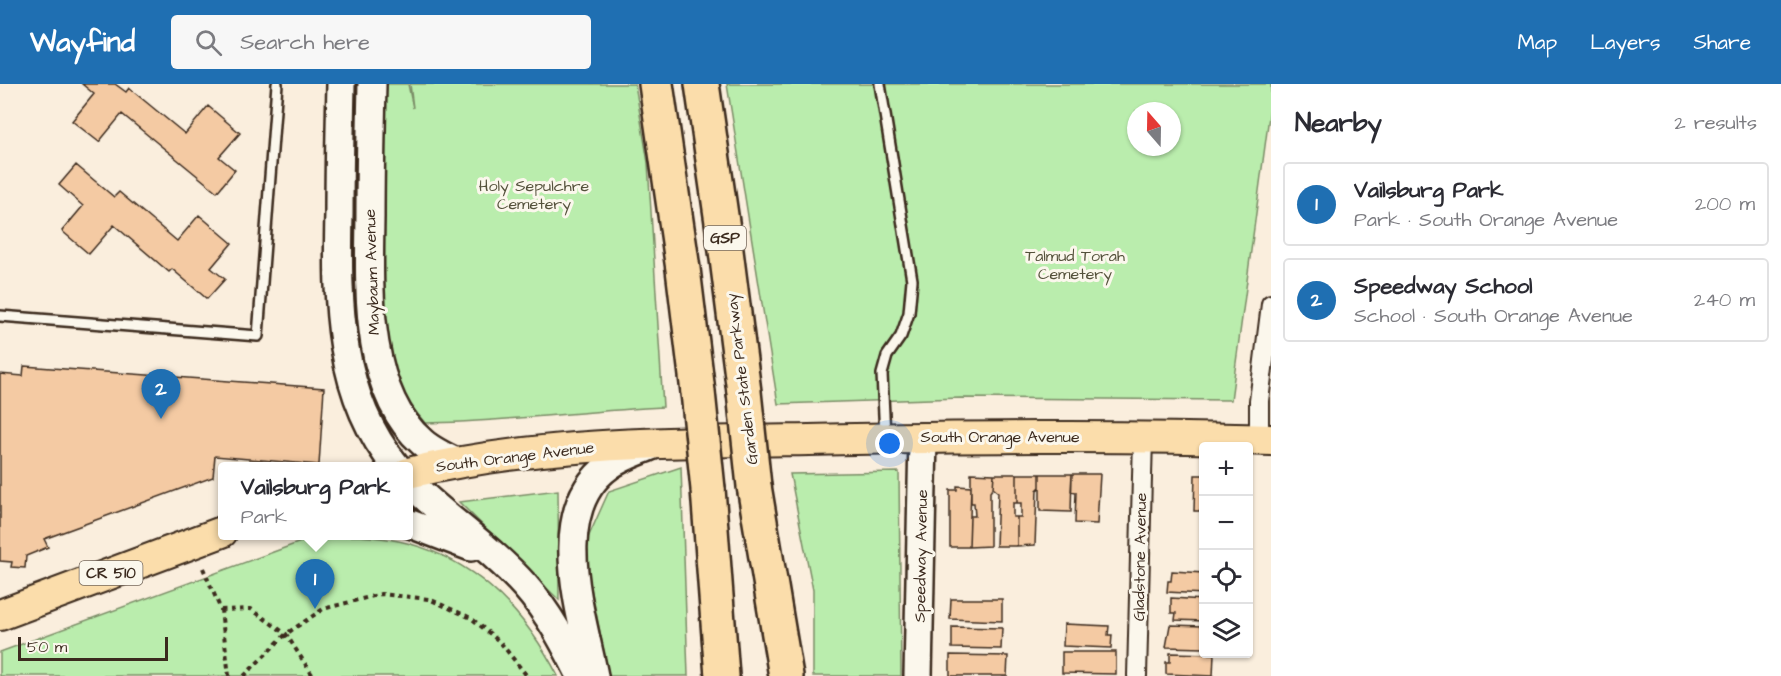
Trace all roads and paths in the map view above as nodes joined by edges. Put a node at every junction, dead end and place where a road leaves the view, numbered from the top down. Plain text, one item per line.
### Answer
1 (277, 84) edge
2 (341, 84) edge
3 (372, 84) edge
4 (656, 84) edge
5 (702, 84) edge
6 (880, 84) edge
7 (1271, 304) edge
8 (0, 316) edge
9 (923, 437) junction
10 (885, 438) junction
11 (1143, 438) junction
12 (1265, 440) edge
13 (660, 443) junction
14 (393, 462) edge
15 (458, 463) junction
16 (413, 472) edge
17 (413, 486) edge
18 (754, 486) junction
19 (413, 526) edge
20 (218, 533) edge
21 (496, 558) junction
22 (203, 568) dead end
23 (221, 610) junction
24 (0, 615) edge
25 (286, 634) junction
26 (229, 676) edge
27 (244, 676) edge
28 (313, 676) edge
29 (527, 676) edge
30 (581, 676) edge
31 (594, 676) edge
32 (722, 676) edge
33 (769, 676) edge
34 (786, 676) edge
35 (918, 676) edge
36 (1137, 676) edge

1 - 8 lane
2 - 14 main road, Maybaum Avenue
3 - 15 main road, Maybaum Avenue
4 - 32 highway, GSP, bridge
5 - 18 highway, Garden State Parkway / GSP, bridge
6 - 10 lane
7 - 12 street
9 - 10 main road, South Orange Avenue
9 - 11 main road, South Orange Avenue
9 - 35 main road, Speedway Avenue
10 - 13 main road, South Orange Avenue
11 - 12 main road, South Orange Avenue
11 - 36 street, Gladstone Avenue
13 - 15 main road, South Orange Avenue
13 - 31 main road
15 - 16 main road, South Orange Avenue
17 - 21 main road
18 - 33 highway, Garden State Parkway / GSP
18 - 34 highway
19 - 21 main road
20 - 24 main road, CR 510
21 - 30 main road
22 - 23 path
23 - 25 path
23 - 26 path
25 - 27 path
25 - 28 path
25 - 29 path

